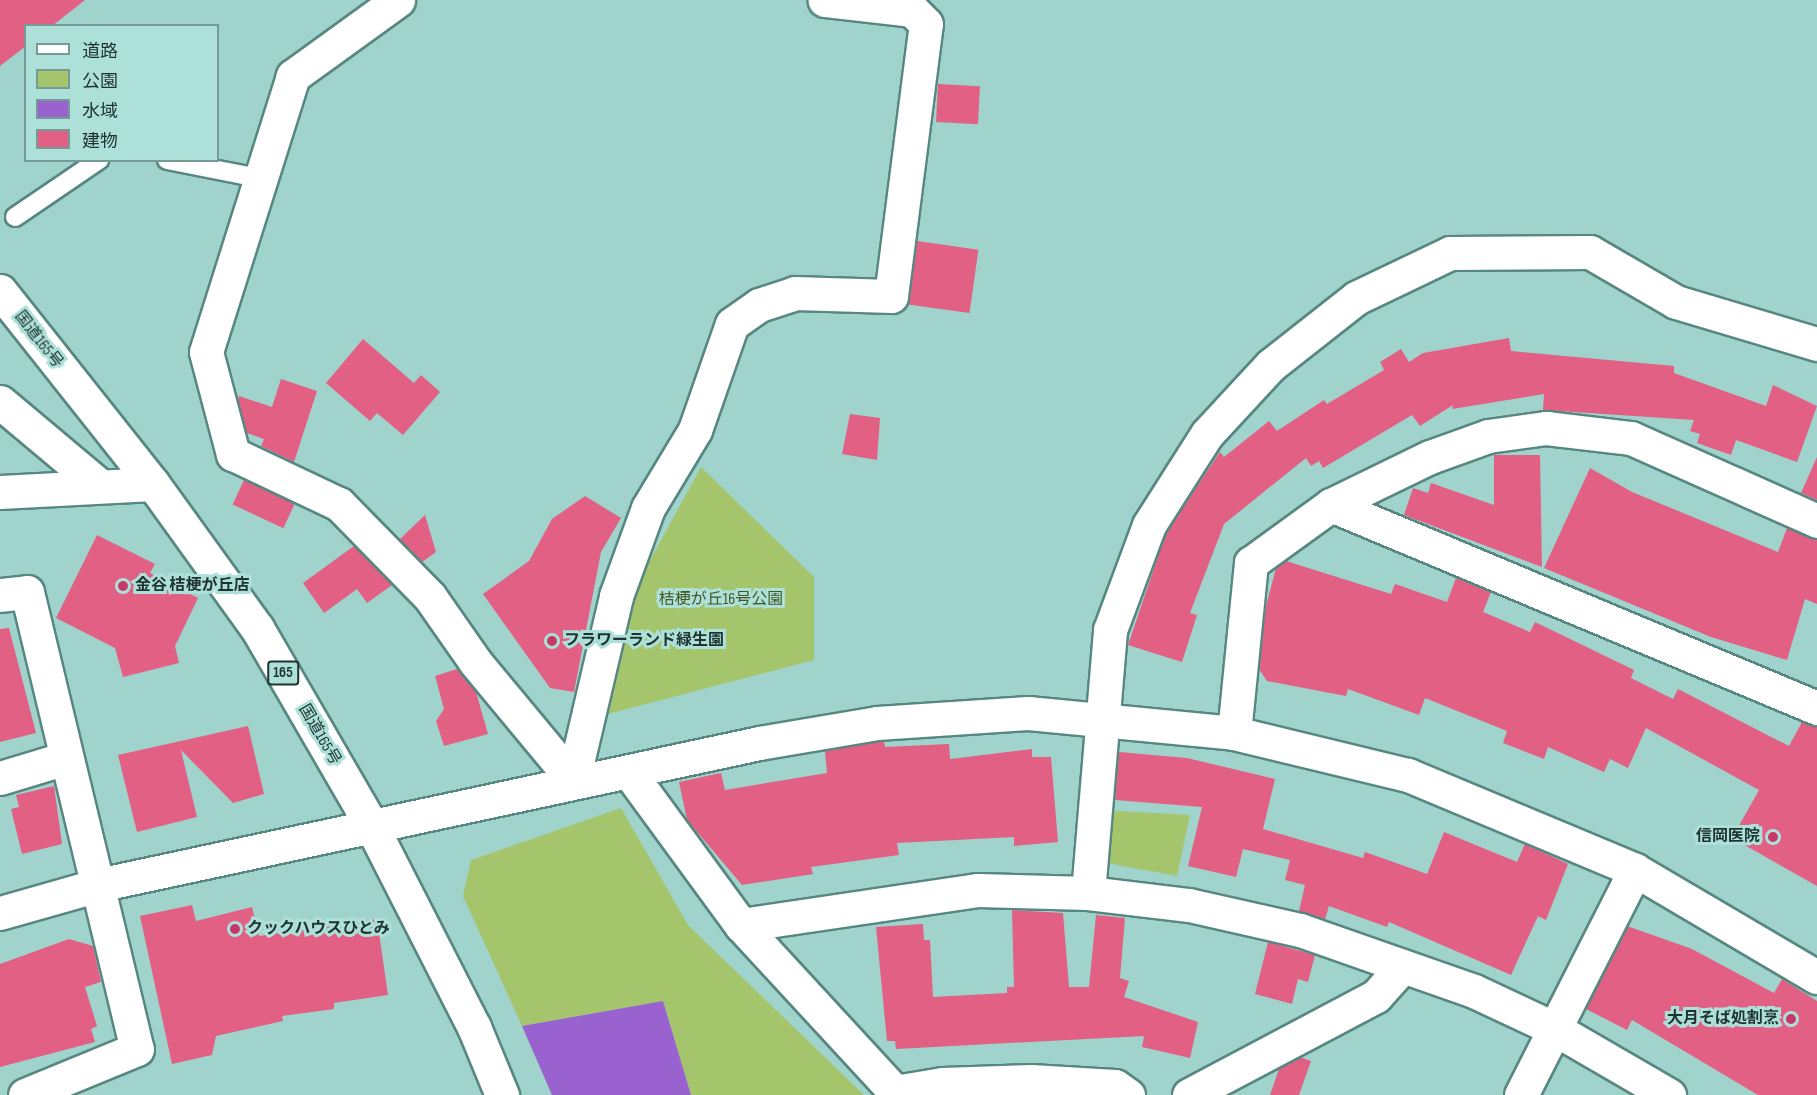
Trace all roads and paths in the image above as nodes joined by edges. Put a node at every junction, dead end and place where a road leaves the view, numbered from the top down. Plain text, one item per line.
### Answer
1 (398, 0) edge
2 (825, 0) edge
3 (96, 162) edge
4 (177, 162) edge
5 (260, 178) junction
6 (15, 217) dead end
7 (0, 291) edge
8 (1817, 344) edge
9 (0, 402) edge
10 (153, 484) junction
11 (99, 485) junction
12 (0, 492) edge
13 (1330, 505) junction
14 (1817, 521) edge
15 (0, 594) edge
16 (1817, 708) edge
17 (1105, 718) junction
18 (1234, 733) junction
19 (66, 758) junction
20 (629, 772) junction
21 (0, 778) edge
22 (573, 780) junction
23 (371, 825) junction
24 (1635, 870) junction
25 (98, 885) junction
26 (1088, 893) junction
27 (0, 913) edge
28 (741, 925) junction
29 (1403, 966) junction
30 (1817, 977) edge
31 (1555, 1029) junction
32 (26, 1095) edge
33 (502, 1095) edge
34 (1128, 1095) edge
35 (1189, 1095) edge
36 (1521, 1095) edge
37 (1670, 1095) edge

1 - 5 main road
2 - 22 main road
3 - 6 lane
4 - 5 lane
5 - 22 main road
7 - 10 main road, 国道165号 / 165
8 - 17 main road
9 - 11 main road
10 - 11 main road
10 - 23 main road, 国道165号 / 165
11 - 12 main road
13 - 14 main road
13 - 16 main road
13 - 18 main road
15 - 19 main road
17 - 18 main road
17 - 20 main road
17 - 26 main road
18 - 24 main road
19 - 21 main road
19 - 25 main road
20 - 22 main road
20 - 28 main road
22 - 23 main road
23 - 25 main road
23 - 33 main road, 国道165号 / 165
24 - 30 main road
24 - 31 main road
25 - 27 main road
25 - 32 main road
26 - 28 main road
26 - 29 main road
28 - 34 main road
29 - 31 main road
29 - 35 main road
31 - 36 main road
31 - 37 main road

